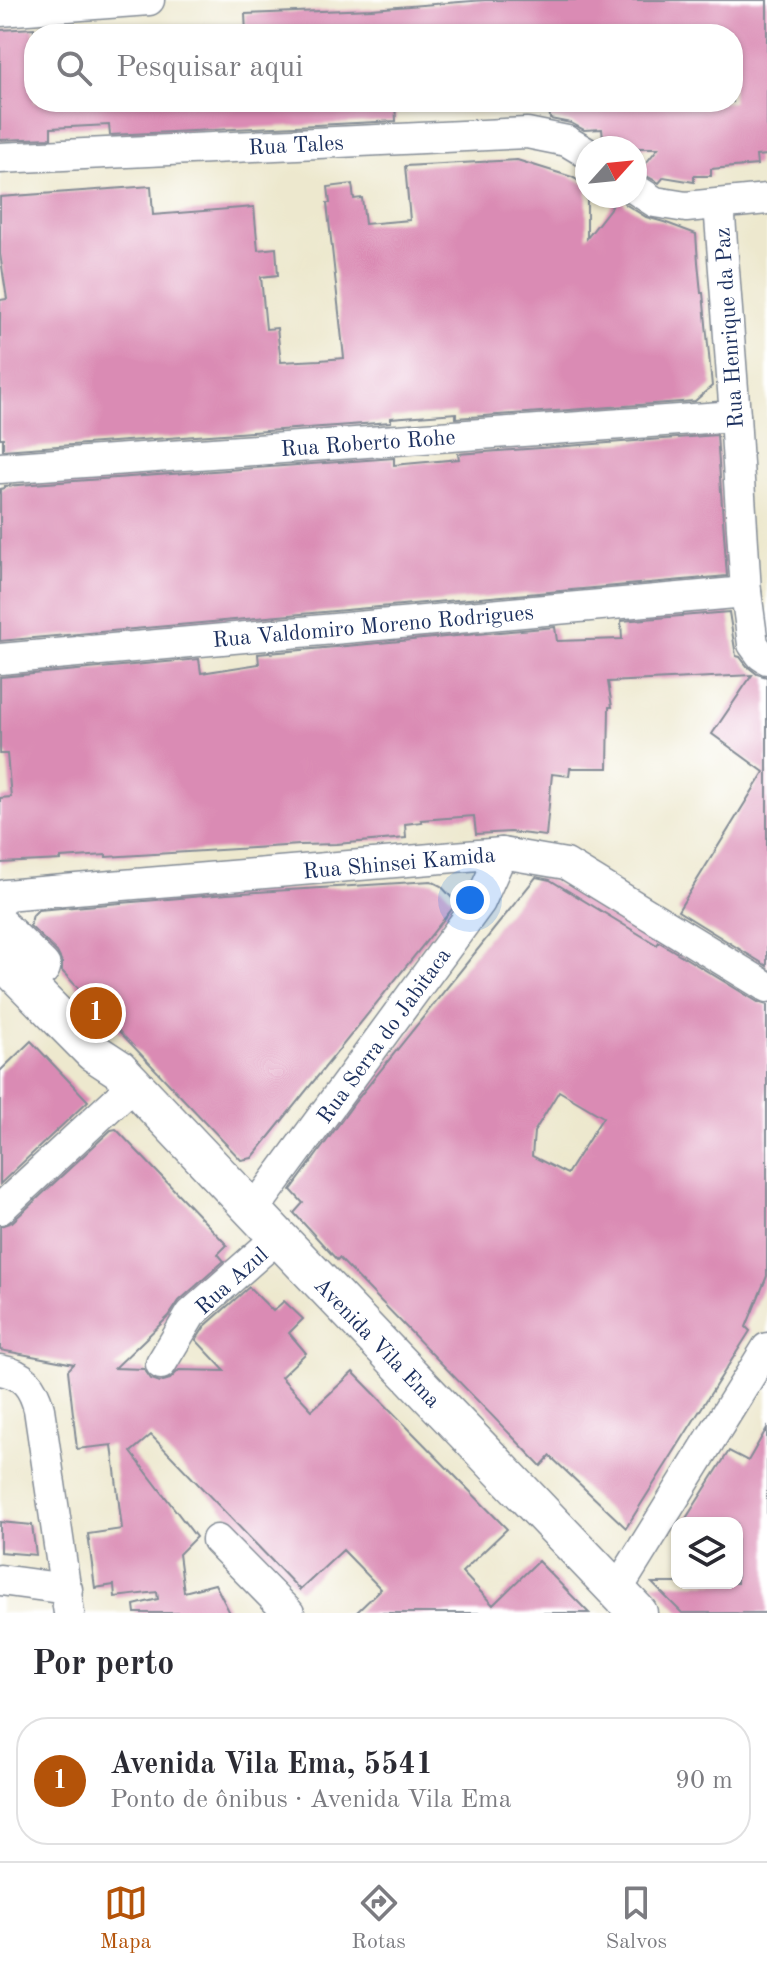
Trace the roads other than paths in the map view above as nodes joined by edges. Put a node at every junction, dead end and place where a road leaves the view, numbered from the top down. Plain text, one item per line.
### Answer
1 (149, 0) edge
2 (0, 11) edge
3 (575, 146) edge
4 (0, 158) edge
5 (647, 197) edge
6 (767, 199) edge
7 (719, 204) junction
8 (735, 416) junction
9 (0, 468) edge
10 (746, 592) junction
11 (760, 651) edge
12 (0, 659) edge
13 (502, 853) junction
14 (0, 903) edge
15 (0, 927) edge
16 (0, 958) edge
17 (767, 987) edge
18 (126, 1076) junction
19 (0, 1209) edge
20 (266, 1224) junction
21 (767, 1348) edge
22 (161, 1364) dead end
23 (0, 1370) edge
24 (217, 1540) dead end
25 (0, 1580) edge
26 (68, 1601) edge
27 (628, 1602) edge
28 (289, 1613) edge

1 - 2 street
3 - 4 street, Rua Tales
5 - 7 street
6 - 7 street
7 - 8 street, Rua Henrique da Paz
8 - 9 street, Rua Roberto Rohe
8 - 10 street, Rua Henrique da Paz
10 - 11 street, Rua Henrique da Paz
10 - 12 street, Rua Valdomiro Moreno Rodrigues
13 - 14 street, Rua Shinsei Kamida
13 - 17 street, Rua Shinsei Kamida
13 - 20 street, Rua Serra do Jabitaca
15 - 18 main road, Avenida Vila Ema
16 - 18 main road, Avenida Vila Ema
18 - 19 street
18 - 20 main road, Avenida Vila Ema
20 - 22 street, Rua Azul
20 - 27 main road, Avenida Vila Ema
21 - 27 street
23 - 26 street
24 - 28 street
25 - 26 street

